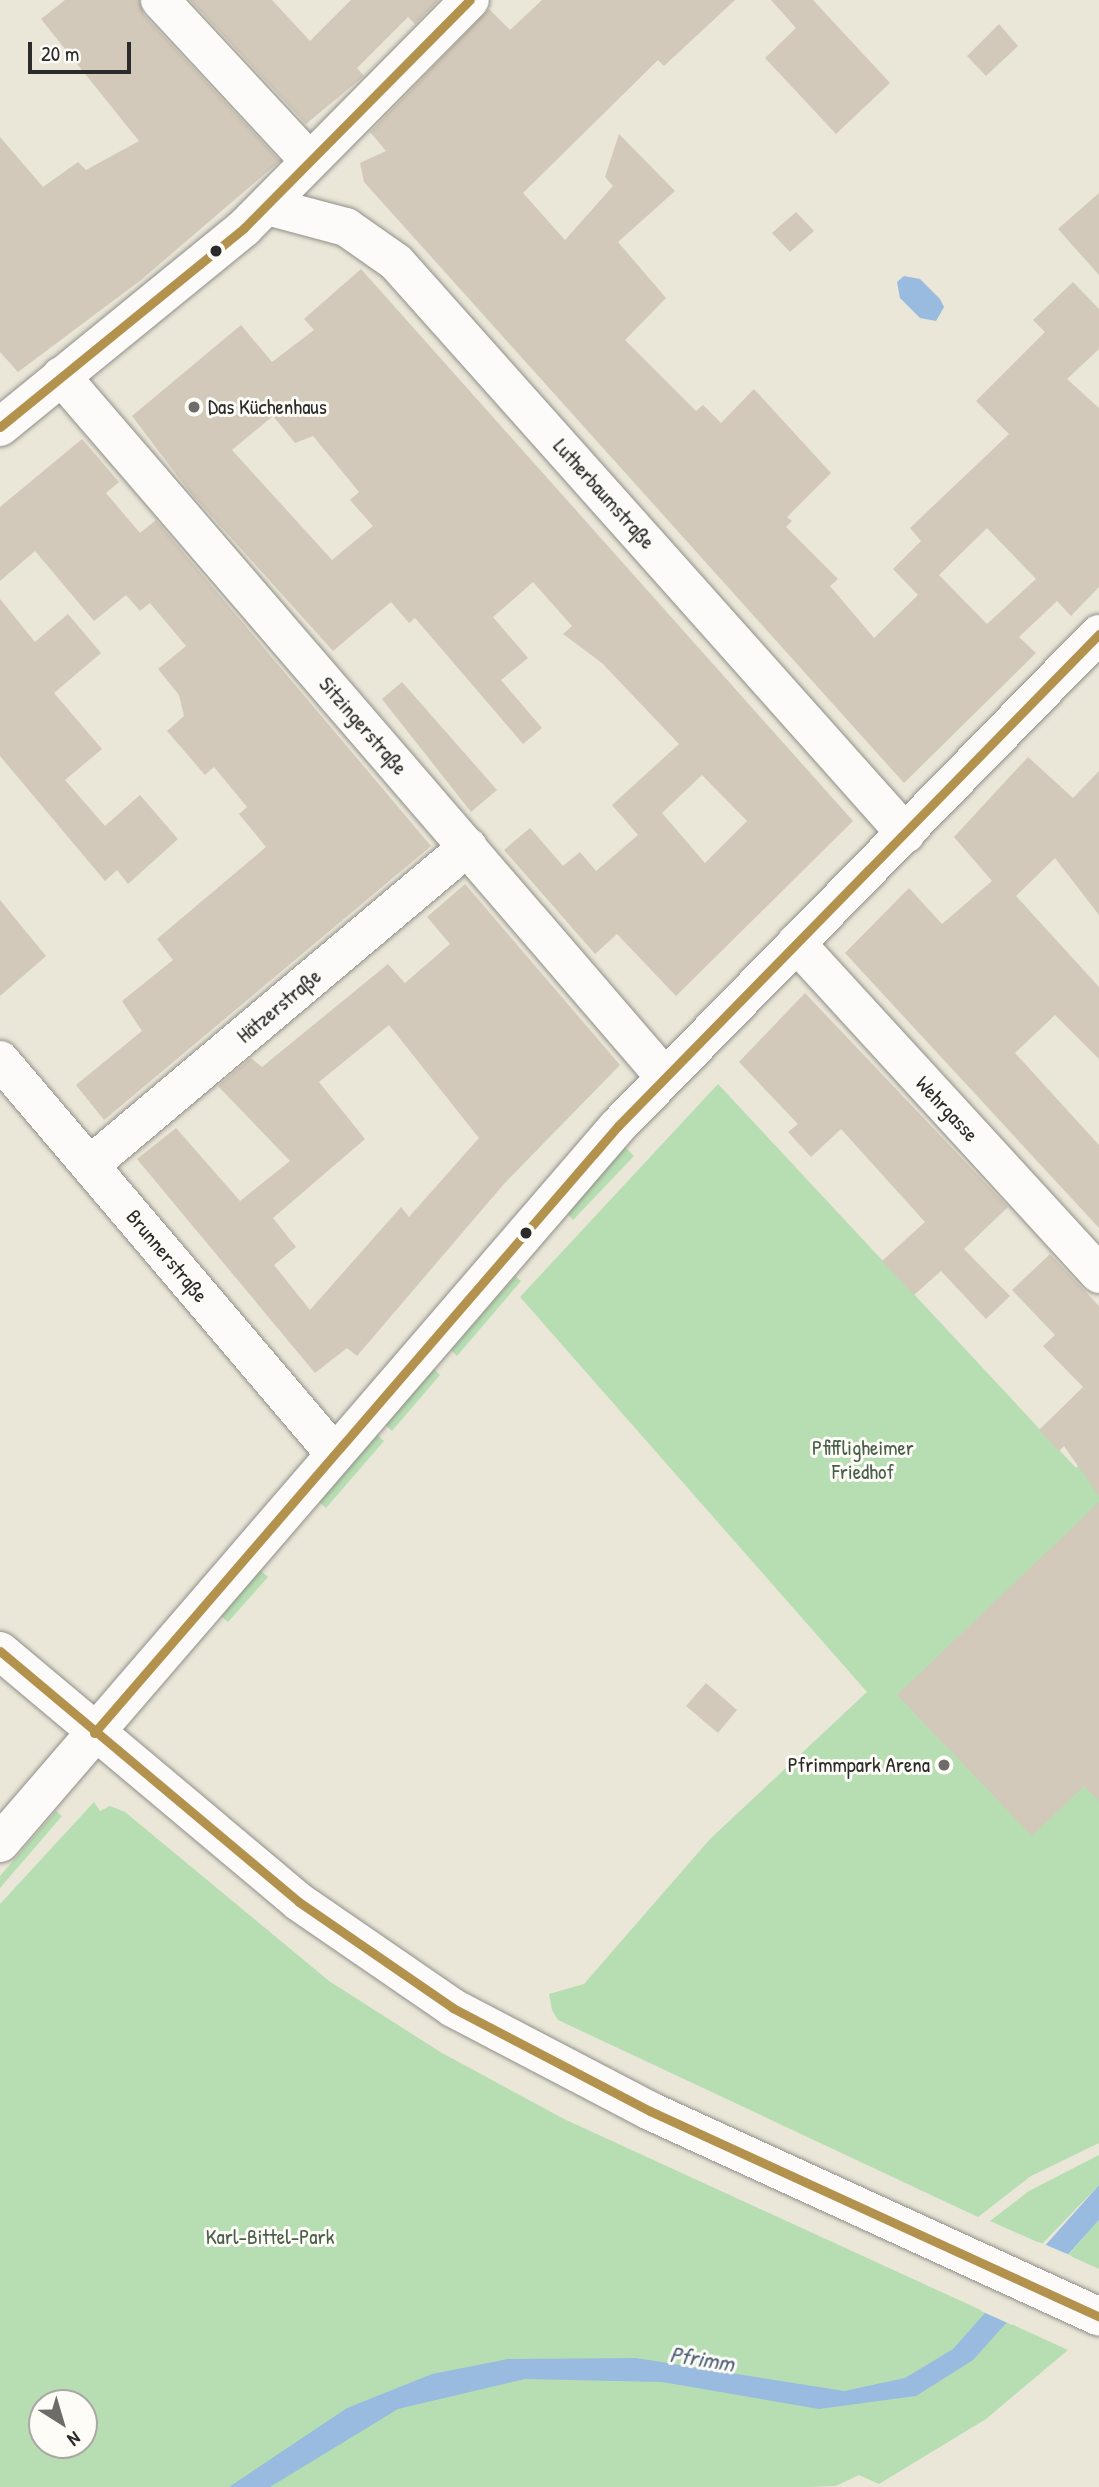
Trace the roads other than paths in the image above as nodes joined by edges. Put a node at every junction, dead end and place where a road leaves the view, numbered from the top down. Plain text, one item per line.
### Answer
1 (160, 0) edge
2 (470, 0) edge
3 (308, 159) junction
4 (267, 206) junction
5 (61, 376) junction
6 (0, 427) edge
7 (1099, 634) edge
8 (906, 834) junction
9 (468, 847) junction
10 (796, 943) junction
11 (0, 1060) edge
12 (664, 1076) junction
13 (90, 1165) junction
14 (1099, 1274) edge
15 (334, 1453) junction
16 (0, 1651) edge
17 (94, 1733) junction
18 (0, 1843) edge
19 (1099, 2317) edge

1 - 3 street
2 - 3 street
3 - 4 street
4 - 5 street
4 - 8 street, Lutherbaumstraße
5 - 6 street
5 - 9 street, Sitzingerstraße
7 - 8 street
8 - 10 street
9 - 12 street, Sitzingerstraße
9 - 13 street, Hätzerstraße
10 - 12 street
10 - 14 street, Wehrgasse
11 - 13 street, Brunnerstraße
12 - 15 street
13 - 15 street, Brunnerstraße
15 - 17 street
16 - 17 street
17 - 18 street
17 - 19 street

